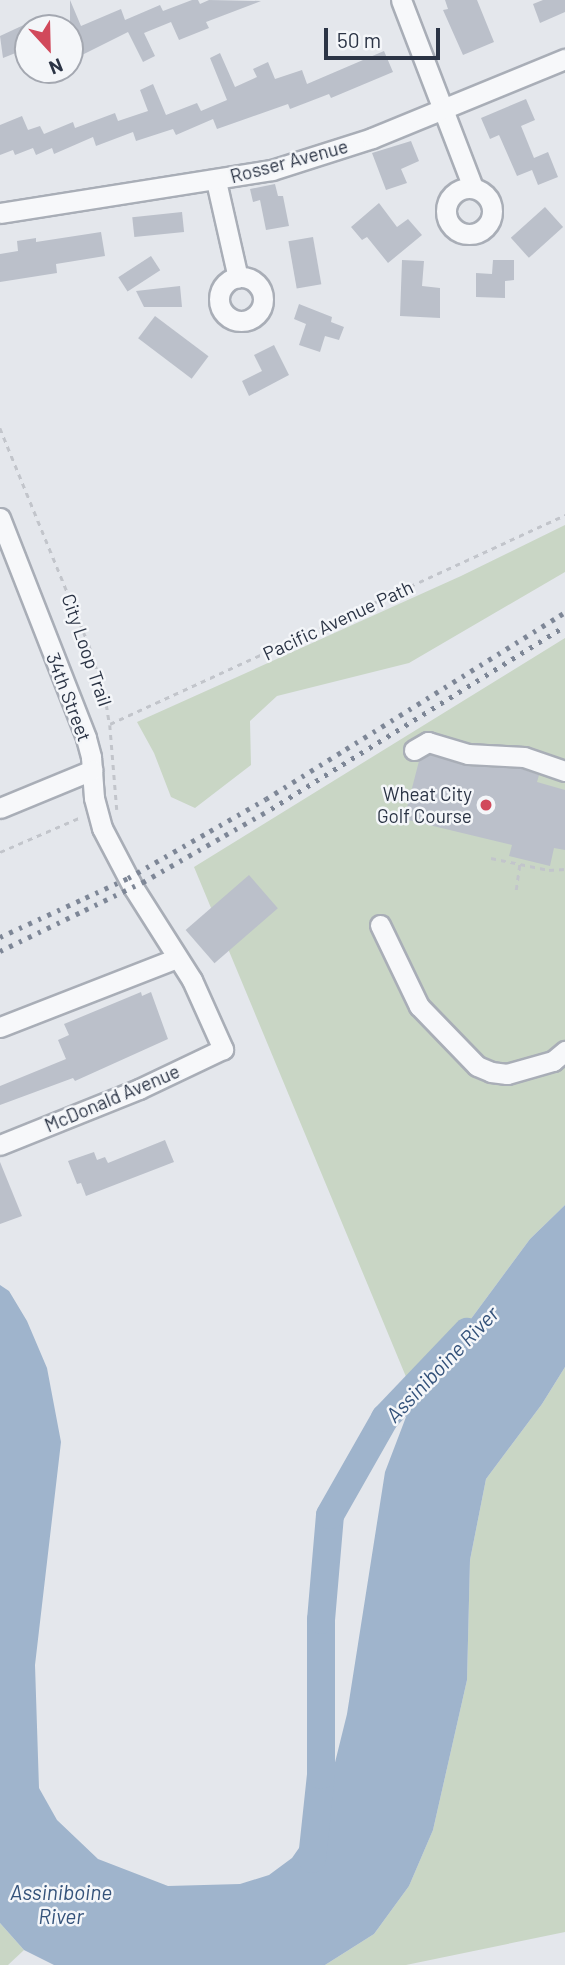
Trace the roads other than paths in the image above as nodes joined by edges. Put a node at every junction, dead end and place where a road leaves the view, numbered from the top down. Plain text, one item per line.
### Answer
1 (401, 0) edge
2 (565, 59) edge
3 (443, 108) junction
4 (216, 181) junction
5 (472, 188) dead end
6 (0, 213) edge
7 (237, 278) dead end
8 (0, 518) edge
9 (414, 750) dead end
10 (92, 770) junction
11 (565, 771) edge
12 (0, 808) edge
13 (380, 925) dead end
14 (177, 958) junction
15 (0, 1027) edge
16 (223, 1049) joint
17 (565, 1051) edge
18 (0, 1144) edge

1 - 3 street
2 - 3 street, Rosser Avenue
3 - 4 street, Rosser Avenue
3 - 5 street
4 - 6 street, Rosser Avenue
4 - 7 street
8 - 10 street, 34th Street
9 - 11 street
10 - 12 street
10 - 14 street, 34th Street
13 - 17 street
14 - 15 street
14 - 16 street, 34th Street
16 - 18 street, McDonald Avenue

